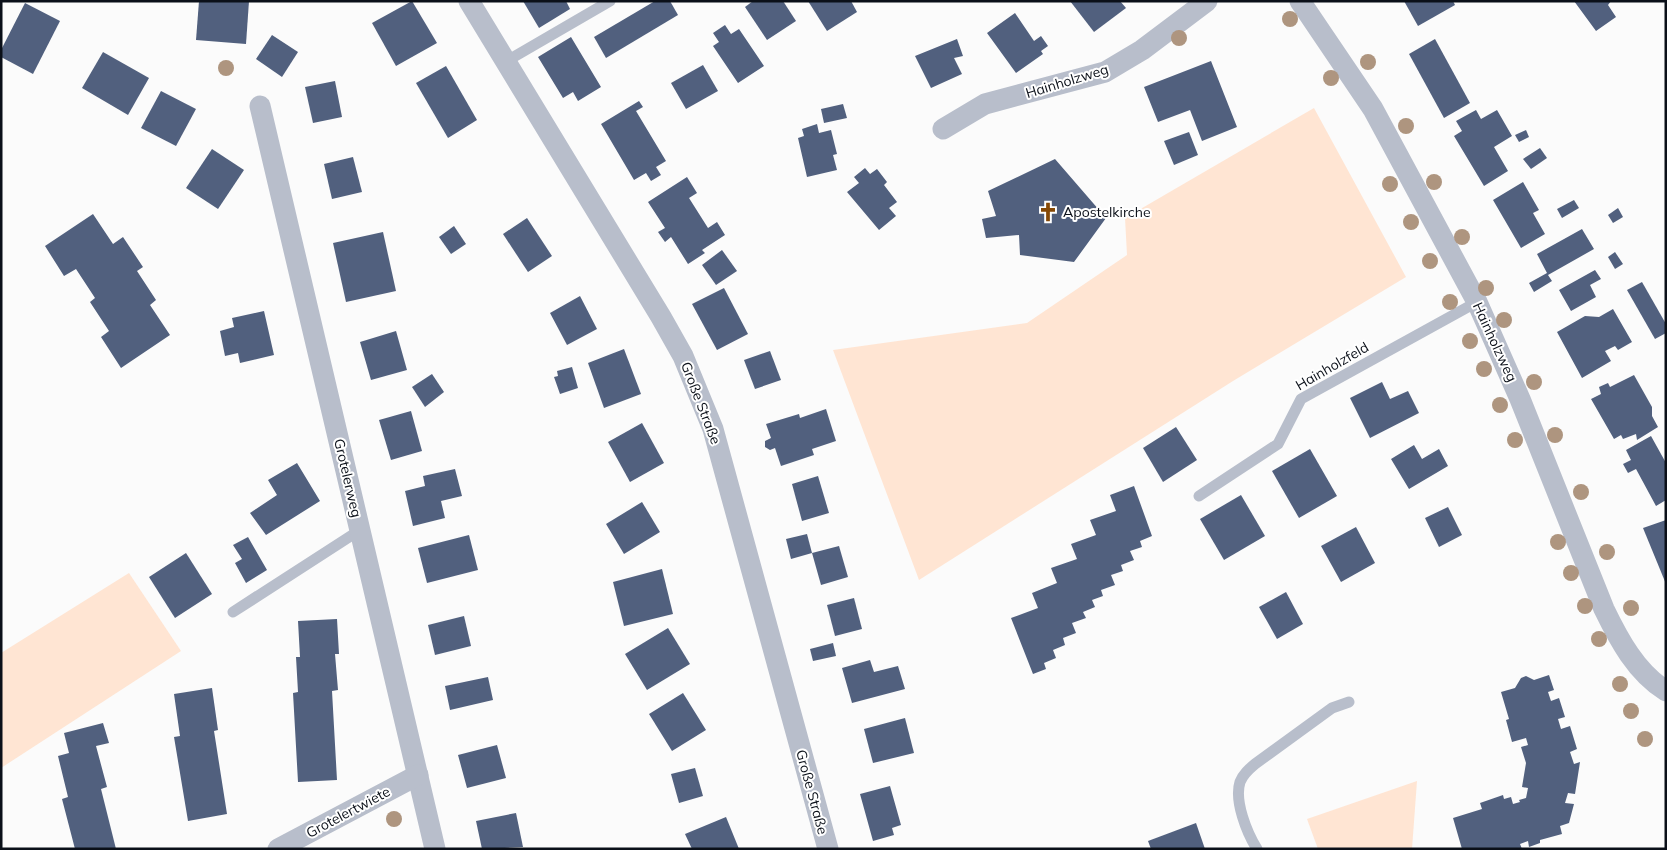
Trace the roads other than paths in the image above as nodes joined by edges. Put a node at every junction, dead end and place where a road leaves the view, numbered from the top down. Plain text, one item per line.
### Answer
1 (469, 1) edge
2 (610, 1) edge
3 (1207, 1) edge
4 (1300, 1) edge
5 (505, 62) junction
6 (260, 106) dead end
7 (943, 129) dead end
8 (1477, 302) junction
9 (1200, 496) dead end
10 (360, 530) junction
11 (233, 612) dead end
12 (1666, 691) edge
13 (1349, 702) dead end
14 (418, 776) junction
15 (278, 849) edge
16 (435, 849) edge
17 (828, 849) edge
18 (1257, 849) edge

1 - 5 street, Große Straße
2 - 5 lane
3 - 7 street, Hainholzweg
4 - 8 street, Hainholzweg
5 - 17 street, Große Straße
6 - 10 street, Grotelerweg
8 - 9 lane, Hainholzfeld
8 - 12 street, Hainholzweg
10 - 11 lane
10 - 14 street, Grotelerweg
13 - 18 lane
14 - 15 street, Grotelertwiete
14 - 16 street, Grotelerweg

